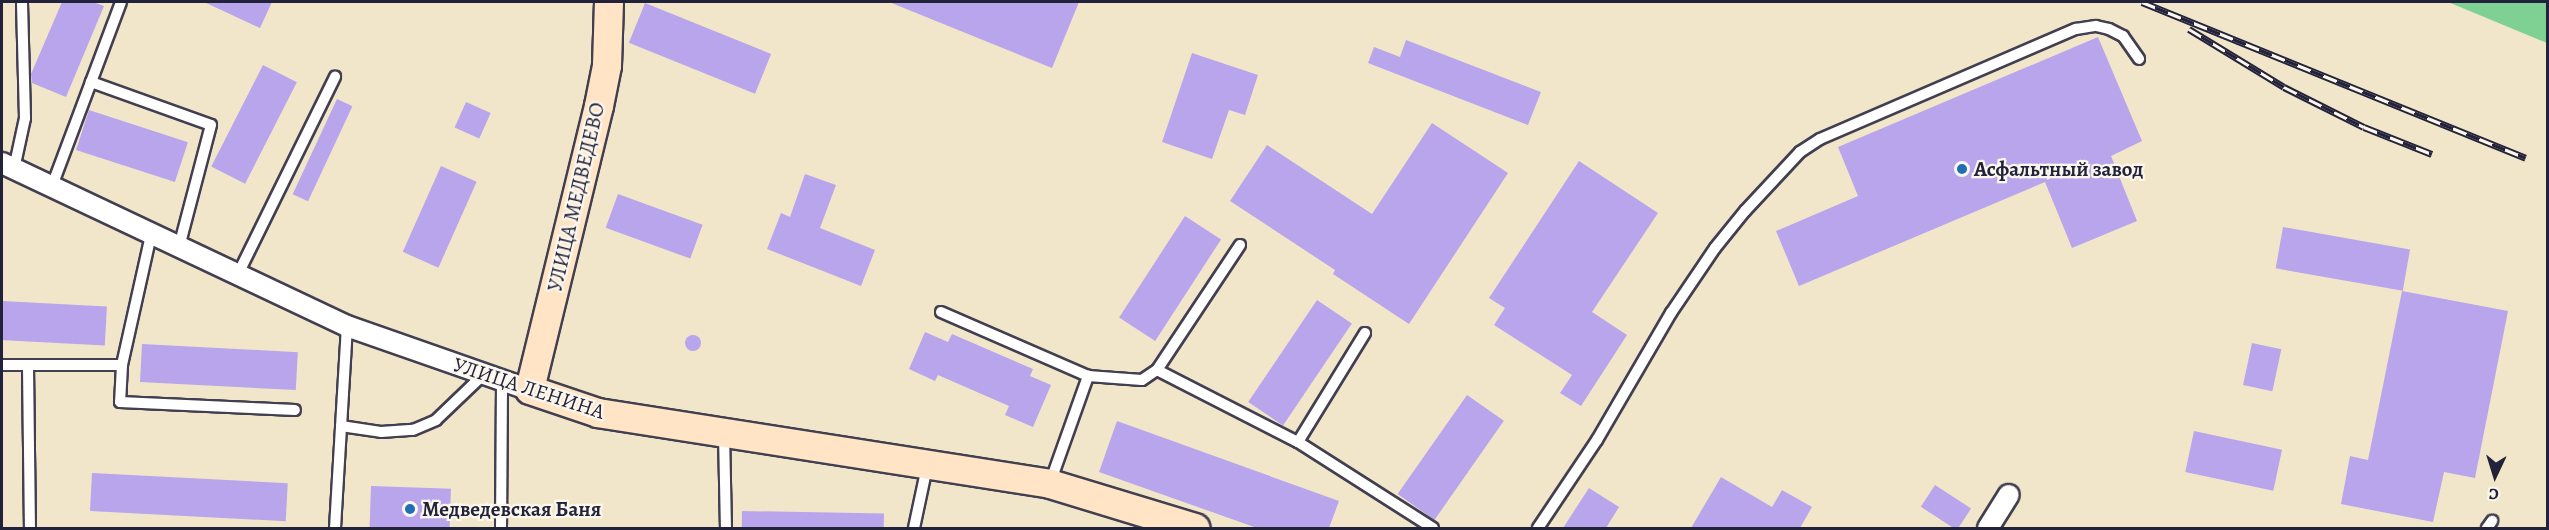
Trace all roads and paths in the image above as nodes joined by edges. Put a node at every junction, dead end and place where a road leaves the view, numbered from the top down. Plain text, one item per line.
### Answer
1 (22, 2) edge
2 (121, 2) edge
3 (609, 2) edge
4 (2139, 59) dead end
5 (335, 77) dead end
6 (92, 82) junction
7 (8, 166) edge
8 (52, 186) junction
9 (151, 235) junction
10 (1240, 245) dead end
11 (179, 247) junction
12 (238, 274) junction
13 (941, 312) dead end
14 (346, 326) junction
15 (1365, 333) dead end
16 (122, 364) junction
17 (2, 365) edge
18 (27, 367) junction
19 (1156, 370) junction
20 (1088, 376) junction
21 (493, 377) junction
22 (530, 390) junction
23 (295, 410) dead end
24 (341, 426) junction
25 (724, 434) junction
26 (1298, 442) junction
27 (927, 466) junction
28 (1050, 484) junction
29 (2009, 495) dead end
30 (30, 528) edge
31 (35, 528) edge
32 (335, 528) edge
33 (501, 528) edge
34 (726, 528) edge
35 (914, 528) edge
36 (1195, 528) edge
37 (1433, 528) edge
38 (1538, 528) edge
39 (1988, 528) edge

1 - 7 lane
2 - 6 lane
3 - 22 street, УЛИЦА МЕДВЕДЕВО
4 - 38 lane
5 - 12 lane
6 - 8 lane
6 - 11 lane
7 - 8 street, УЛИЦА ЛЕНИНА
8 - 9 street, УЛИЦА ЛЕНИНА
9 - 11 street, УЛИЦА ЛЕНИНА
9 - 16 lane
10 - 19 lane
11 - 12 street, УЛИЦА ЛЕНИНА
12 - 14 street, УЛИЦА ЛЕНИНА
13 - 20 lane
14 - 21 street, УЛИЦА ЛЕНИНА
14 - 24 lane
15 - 26 lane
16 - 18 lane
16 - 23 lane
17 - 18 lane
18 - 30 lane
19 - 20 lane
19 - 26 lane
20 - 28 lane
21 - 22 street, УЛИЦА ЛЕНИНА
21 - 24 lane
21 - 33 lane
22 - 25 street, УЛИЦА ЛЕНИНА
24 - 32 lane
25 - 27 street, УЛИЦА ЛЕНИНА
25 - 34 lane
26 - 37 lane
27 - 28 street, УЛИЦА ЛЕНИНА
27 - 35 lane
28 - 36 street, УЛИЦА ЛЕНИНА
29 - 39 street
30 - 31 lane

